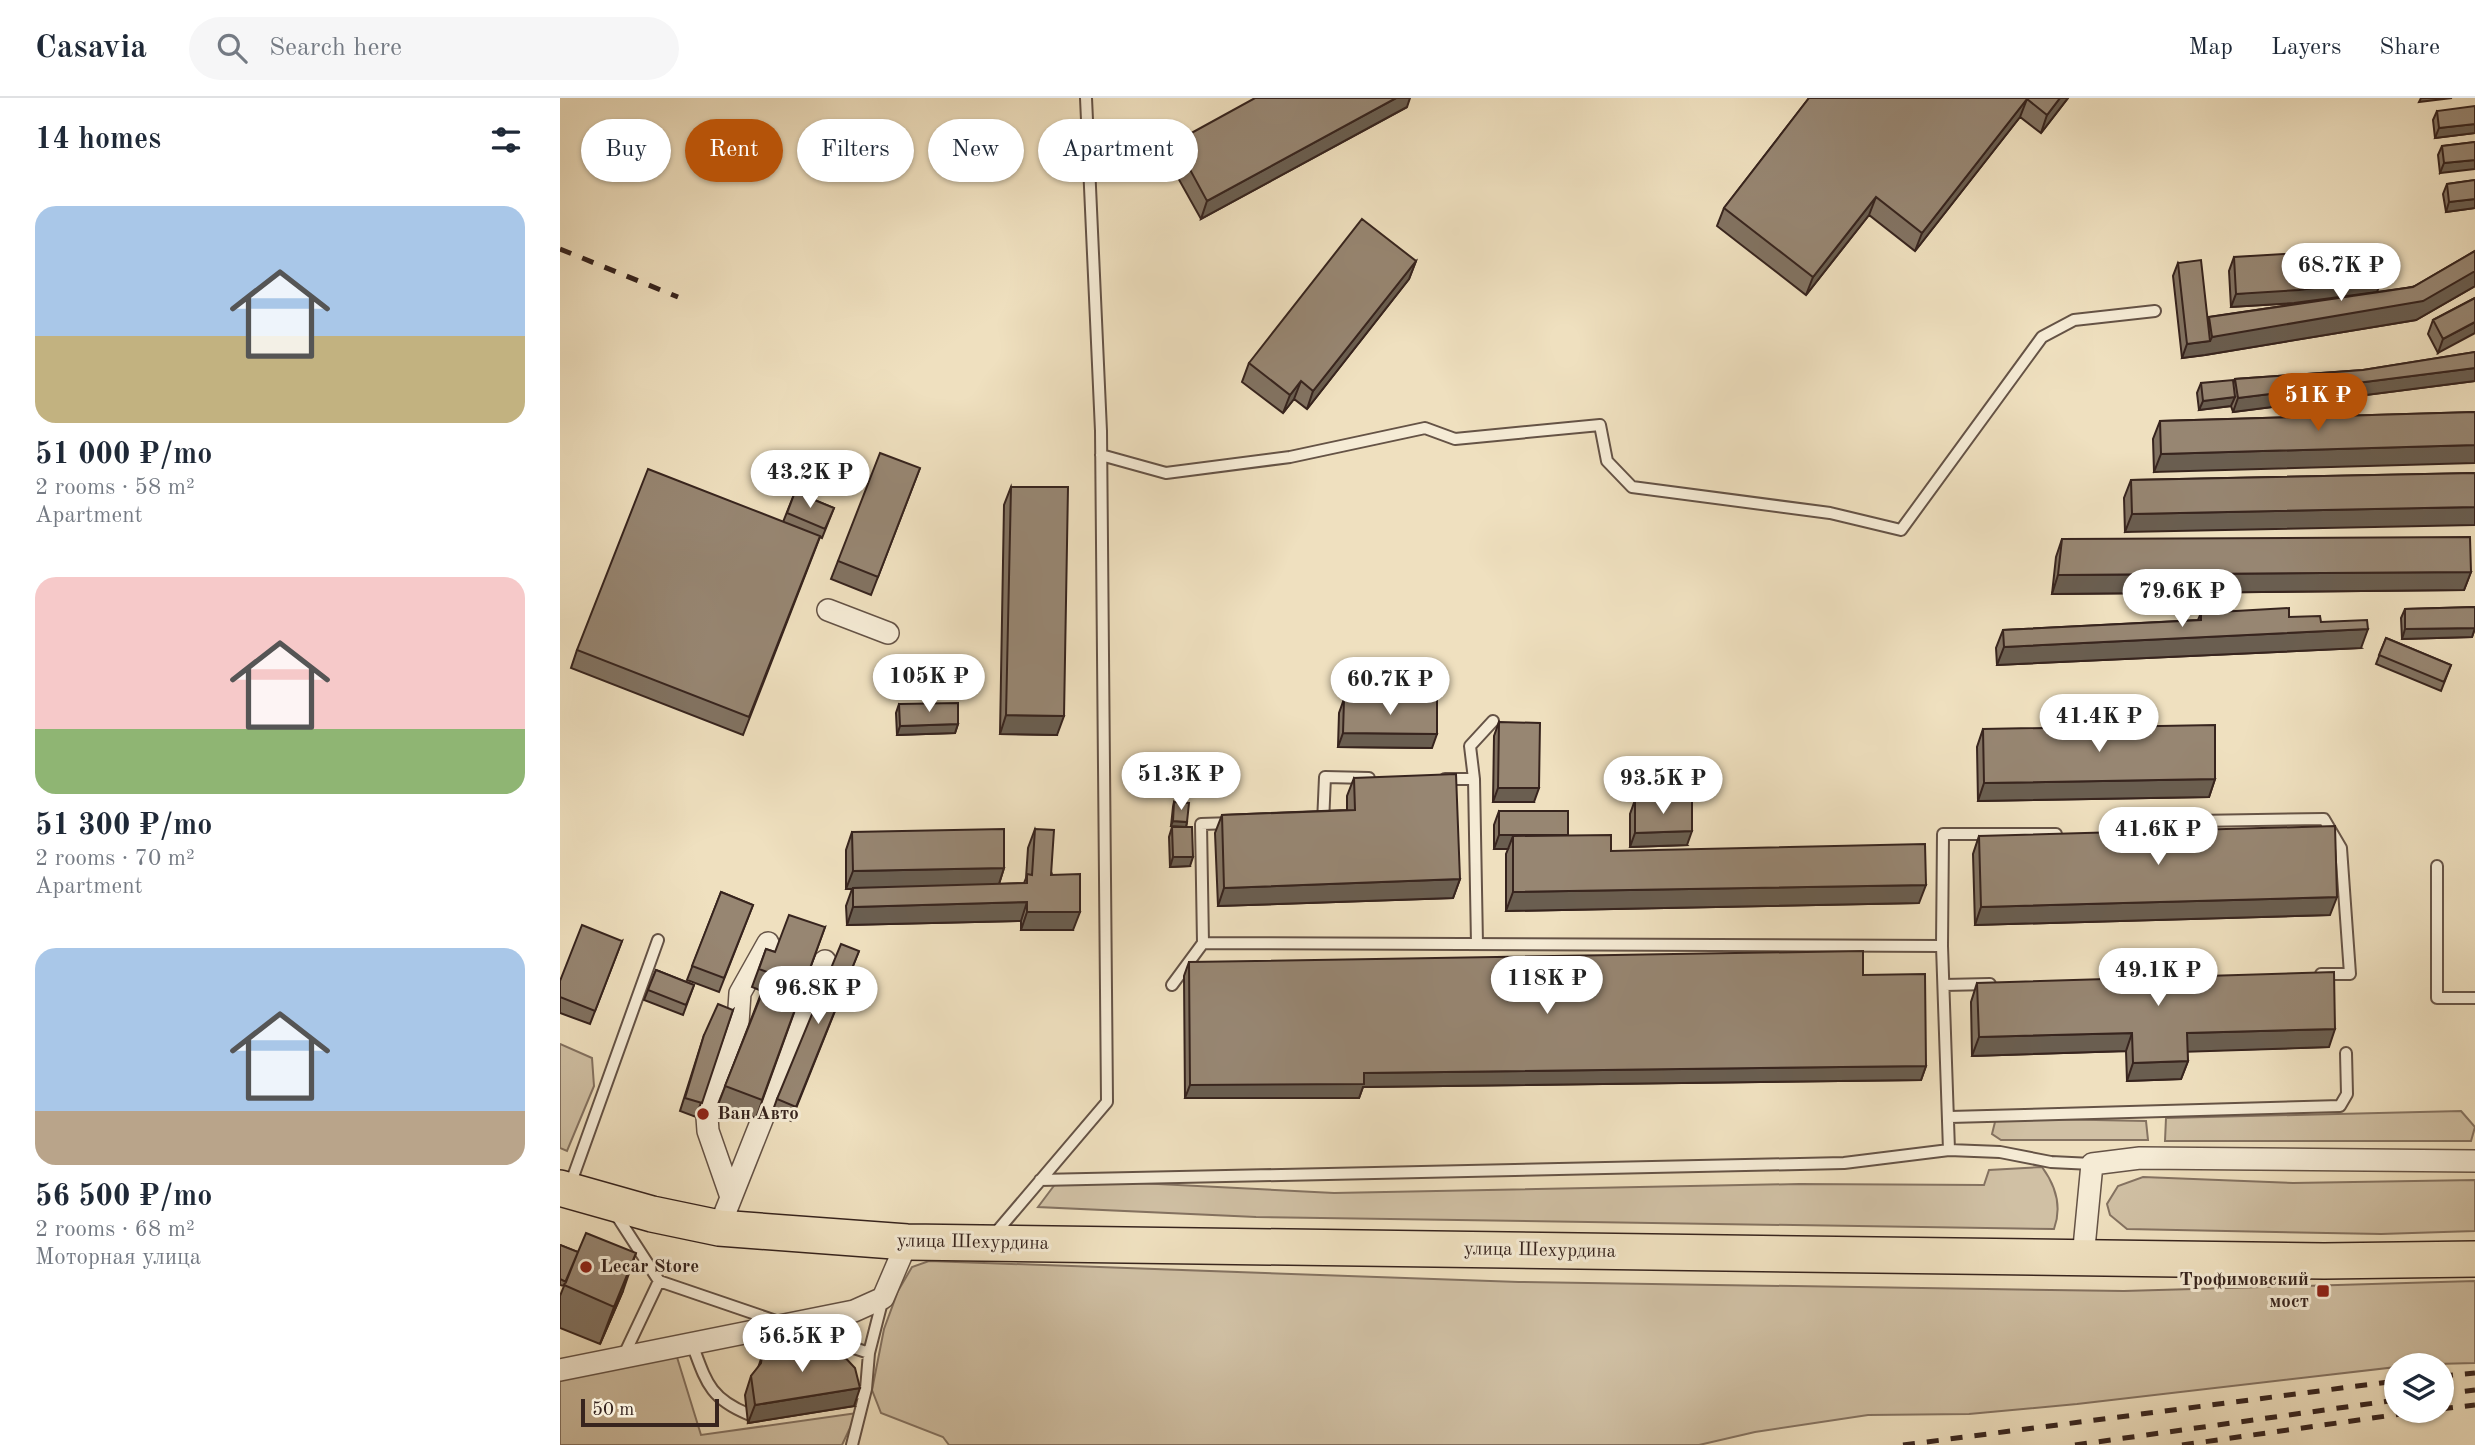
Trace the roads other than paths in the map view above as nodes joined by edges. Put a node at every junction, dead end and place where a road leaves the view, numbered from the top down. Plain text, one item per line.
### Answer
1 (1086, 98) edge
2 (2155, 312) dead end
3 (1101, 454) junction
4 (828, 610) dead end
5 (888, 633) dead end
6 (1493, 721) dead end
7 (1379, 778) edge
8 (1433, 778) edge
9 (1474, 779) junction
10 (1243, 823) edge
11 (1311, 823) edge
12 (2062, 835) edge
13 (2142, 835) edge
14 (2437, 866) dead end
15 (658, 940) dead end
16 (768, 943) dead end
17 (1203, 943) junction
18 (1477, 944) junction
19 (1942, 946) junction
20 (825, 961) dead end
21 (2309, 975) edge
22 (1998, 984) edge
23 (1172, 985) dead end
24 (1944, 985) junction
25 (2475, 998) edge
26 (2346, 1053) dead end
27 (1950, 1117) junction
28 (1949, 1150) junction
29 (2475, 1161) edge
30 (2092, 1164) junction
31 (1040, 1180) junction
32 (564, 1189) edge
33 (608, 1202) junction
34 (725, 1212) junction
35 (907, 1242) junction
36 (986, 1244) junction
37 (2083, 1258) junction
38 (2475, 1259) edge
39 (659, 1281) junction
40 (883, 1298) junction
41 (786, 1325) junction
42 (691, 1344) junction
43 (869, 1353) junction
44 (623, 1357) junction
45 (560, 1370) edge
46 (866, 1390) junction
47 (851, 1396) edge
48 (748, 1414) dead end
49 (852, 1445) edge

1 - 3 lane
2 - 3 lane
3 - 31 lane
4 - 5 street
6 - 9 lane
7 - 11 lane
8 - 9 lane
9 - 18 lane
10 - 17 lane
12 - 19 lane
13 - 21 lane
14 - 25 lane
15 - 32 lane
16 - 34 street
17 - 18 lane
17 - 23 lane
18 - 19 lane
19 - 24 lane
20 - 34 street
22 - 24 lane
24 - 27 lane
26 - 27 lane
27 - 28 lane
28 - 30 lane
28 - 31 lane
29 - 30 street
30 - 37 street
31 - 36 lane
32 - 33 main road, улица Шехурдина
33 - 34 main road, улица Шехурдина
33 - 39 lane
34 - 35 main road, улица Шехурдина
35 - 36 main road, улица Шехурдина
35 - 40 street
36 - 37 main road, улица Шехурдина
37 - 38 main road, улица Шехурдина
39 - 41 lane
39 - 44 lane
40 - 41 street
40 - 43 lane
41 - 42 street
41 - 43 lane
42 - 44 street
42 - 48 lane
43 - 46 lane
44 - 45 street
46 - 47 lane
46 - 49 lane

